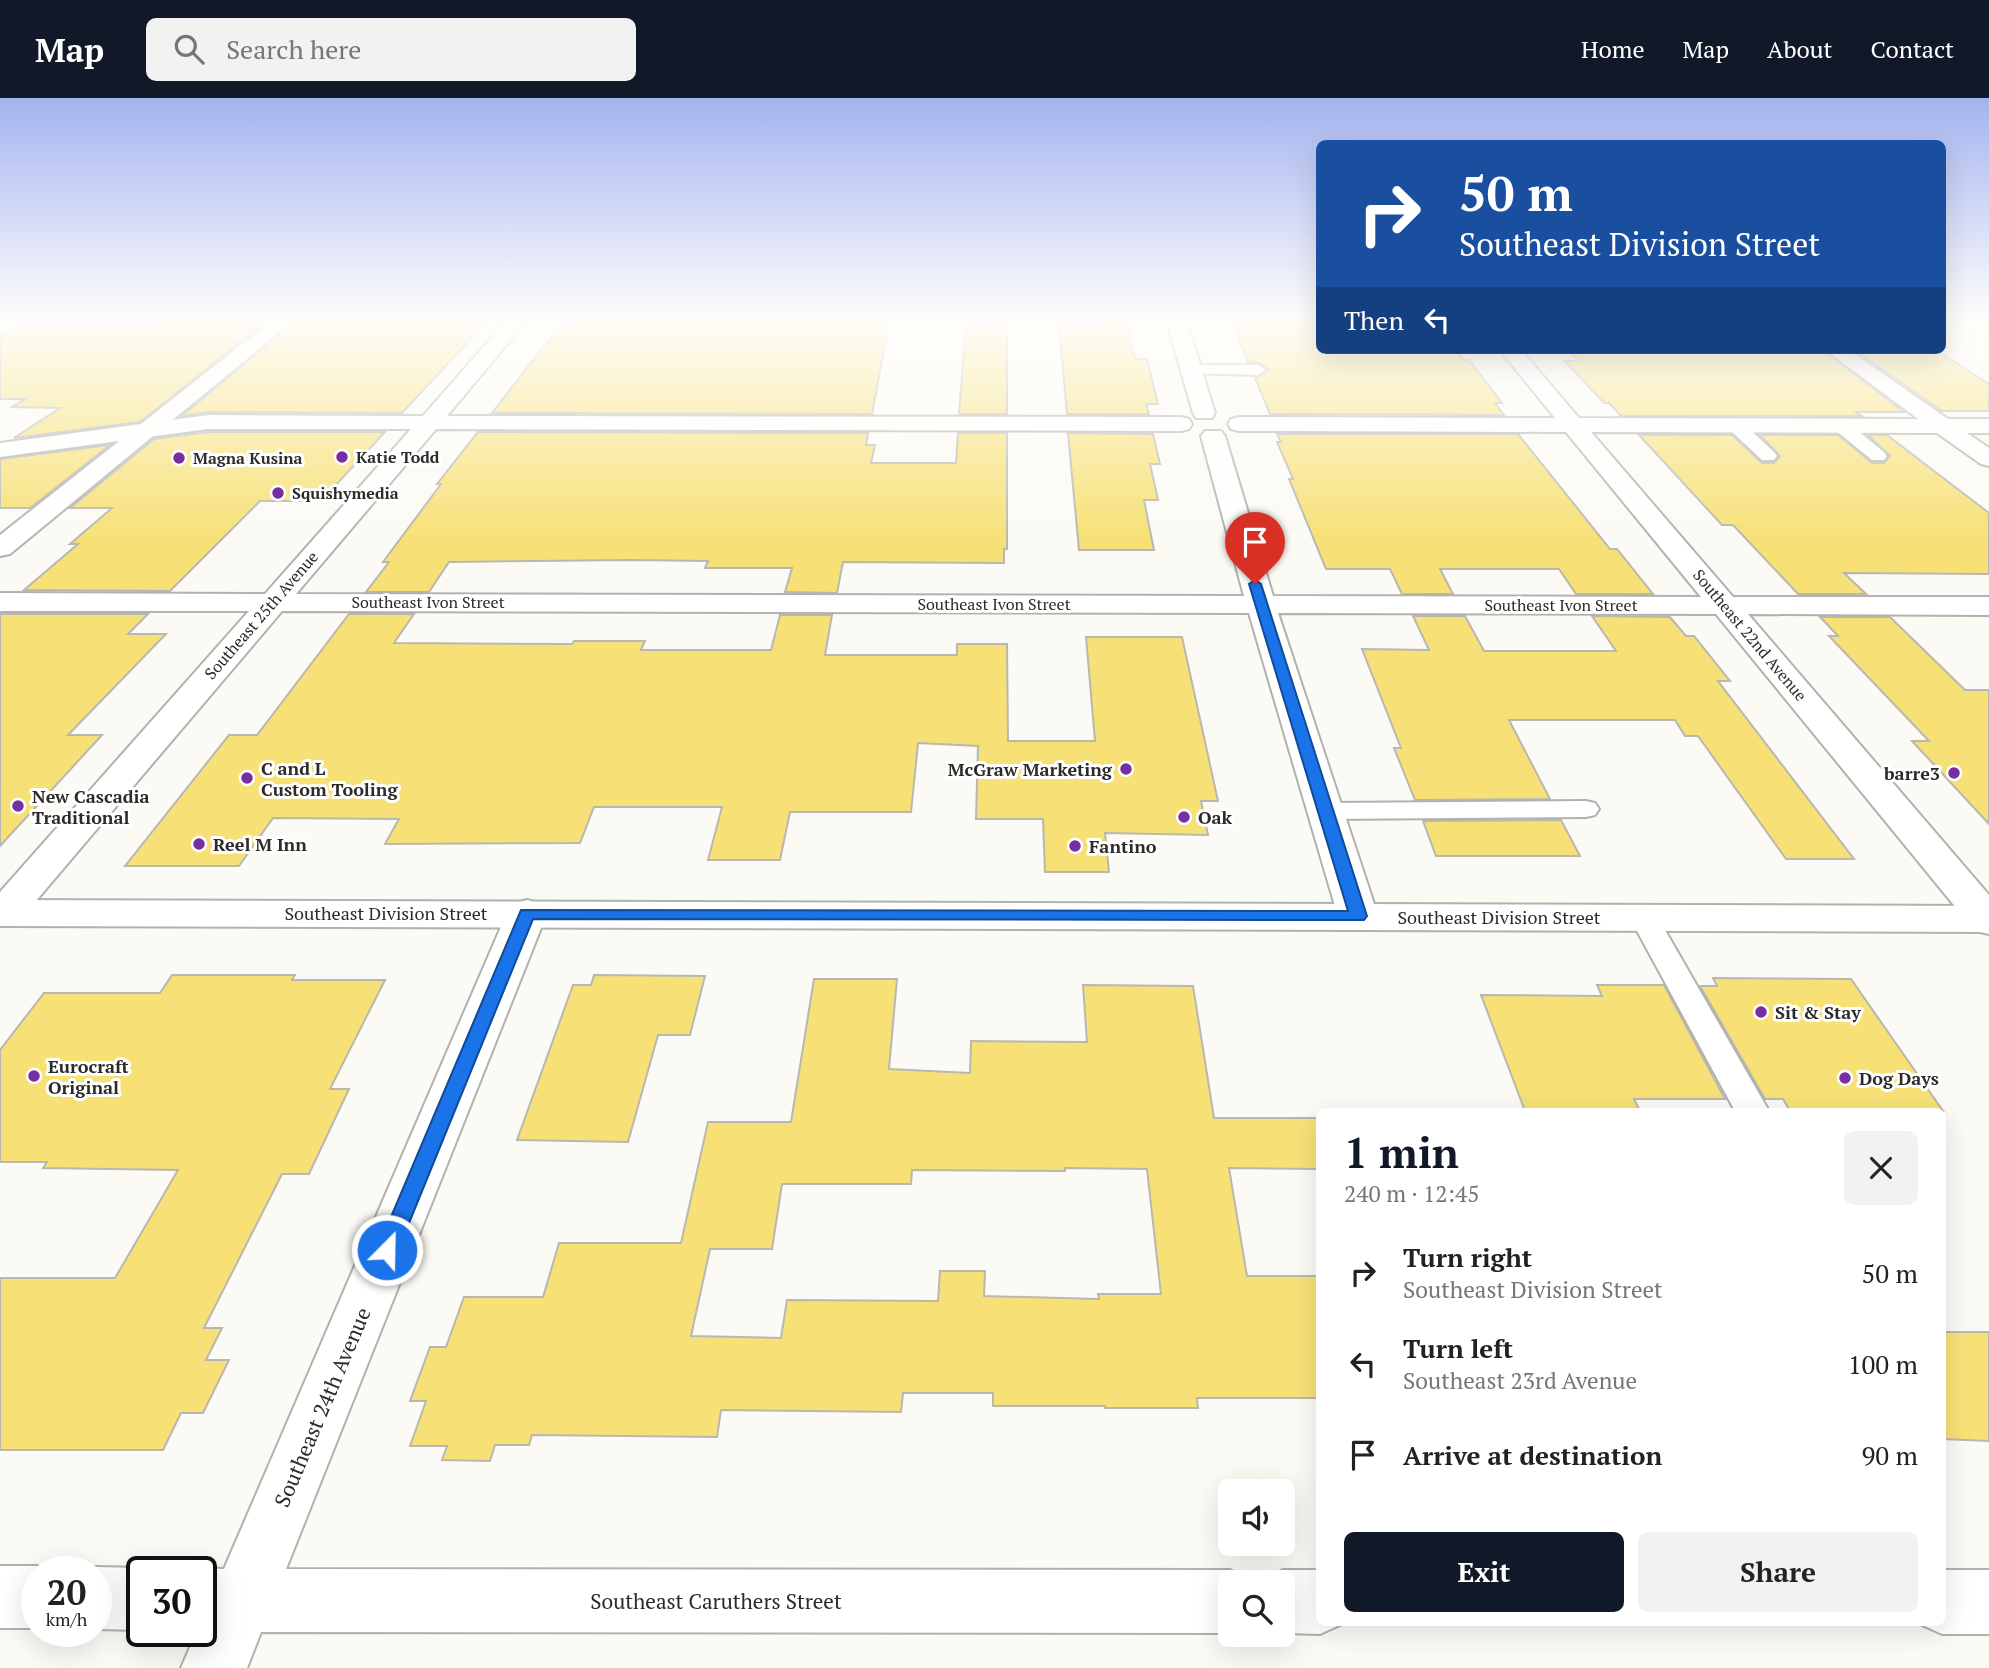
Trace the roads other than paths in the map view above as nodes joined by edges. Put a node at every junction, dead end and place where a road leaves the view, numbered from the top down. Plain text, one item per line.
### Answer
1 (194, 392) edge
2 (202, 392) edge
3 (454, 392) edge
4 (1203, 392) edge
5 (1546, 392) edge
6 (1895, 392) edge
7 (249, 421) junction
8 (427, 422) junction
9 (1219, 424) junction
10 (1573, 424) junction
11 (1735, 425) junction
12 (1840, 425) junction
13 (1942, 426) junction
14 (1989, 426) edge
15 (145, 431) junction
16 (0, 450) edge
17 (1768, 456) dead end
18 (1878, 456) dead end
19 (0, 458) edge
20 (1989, 459) edge
21 (102, 466) junction
22 (0, 548) edge
23 (0, 602) edge
24 (273, 602) junction
25 (1262, 605) junction
26 (1724, 605) junction
27 (1989, 606) edge
28 (1586, 809) dead end
29 (1325, 811) junction
30 (2, 913) edge
31 (527, 914) junction
32 (1358, 916) junction
33 (1644, 918) junction
34 (1989, 919) edge
35 (1750, 1108) edge
36 (0, 1597) edge
37 (21, 1597) edge
38 (221, 1600) edge
39 (1218, 1602) edge
40 (1295, 1602) edge
41 (1316, 1602) edge
42 (1946, 1602) edge
43 (1989, 1602) edge
44 (214, 1668) edge

1 - 15 street
2 - 7 street
3 - 8 street, Southeast 25th Avenue
4 - 9 street
5 - 10 street, Southeast 22nd Avenue
6 - 13 street
7 - 8 street
7 - 15 street
8 - 9 street
8 - 24 street, Southeast 25th Avenue
9 - 10 street
9 - 25 street
10 - 11 street
10 - 26 street, Southeast 22nd Avenue
11 - 12 street
11 - 17 lane
12 - 13 street
12 - 18 lane
13 - 14 street
13 - 20 street
15 - 16 street
15 - 21 street
19 - 21 street
21 - 22 street
23 - 24 street, Southeast Ivon Street
24 - 25 street, Southeast Ivon Street
24 - 30 street, Southeast 25th Avenue
25 - 26 street, Southeast Ivon Street
25 - 29 street
26 - 27 street, Southeast Ivon Street
26 - 34 street, Southeast 22nd Avenue
28 - 29 lane
29 - 32 street
30 - 31 street, Southeast Division Street
31 - 32 street, Southeast Division Street
31 - 38 street, Southeast 24th Avenue
32 - 33 street, Southeast Division Street
33 - 34 street, Southeast Division Street
33 - 35 lane
36 - 37 street
38 - 39 street, Southeast Caruthers Street
38 - 44 street, Southeast 24th Avenue
40 - 41 street
42 - 43 street

